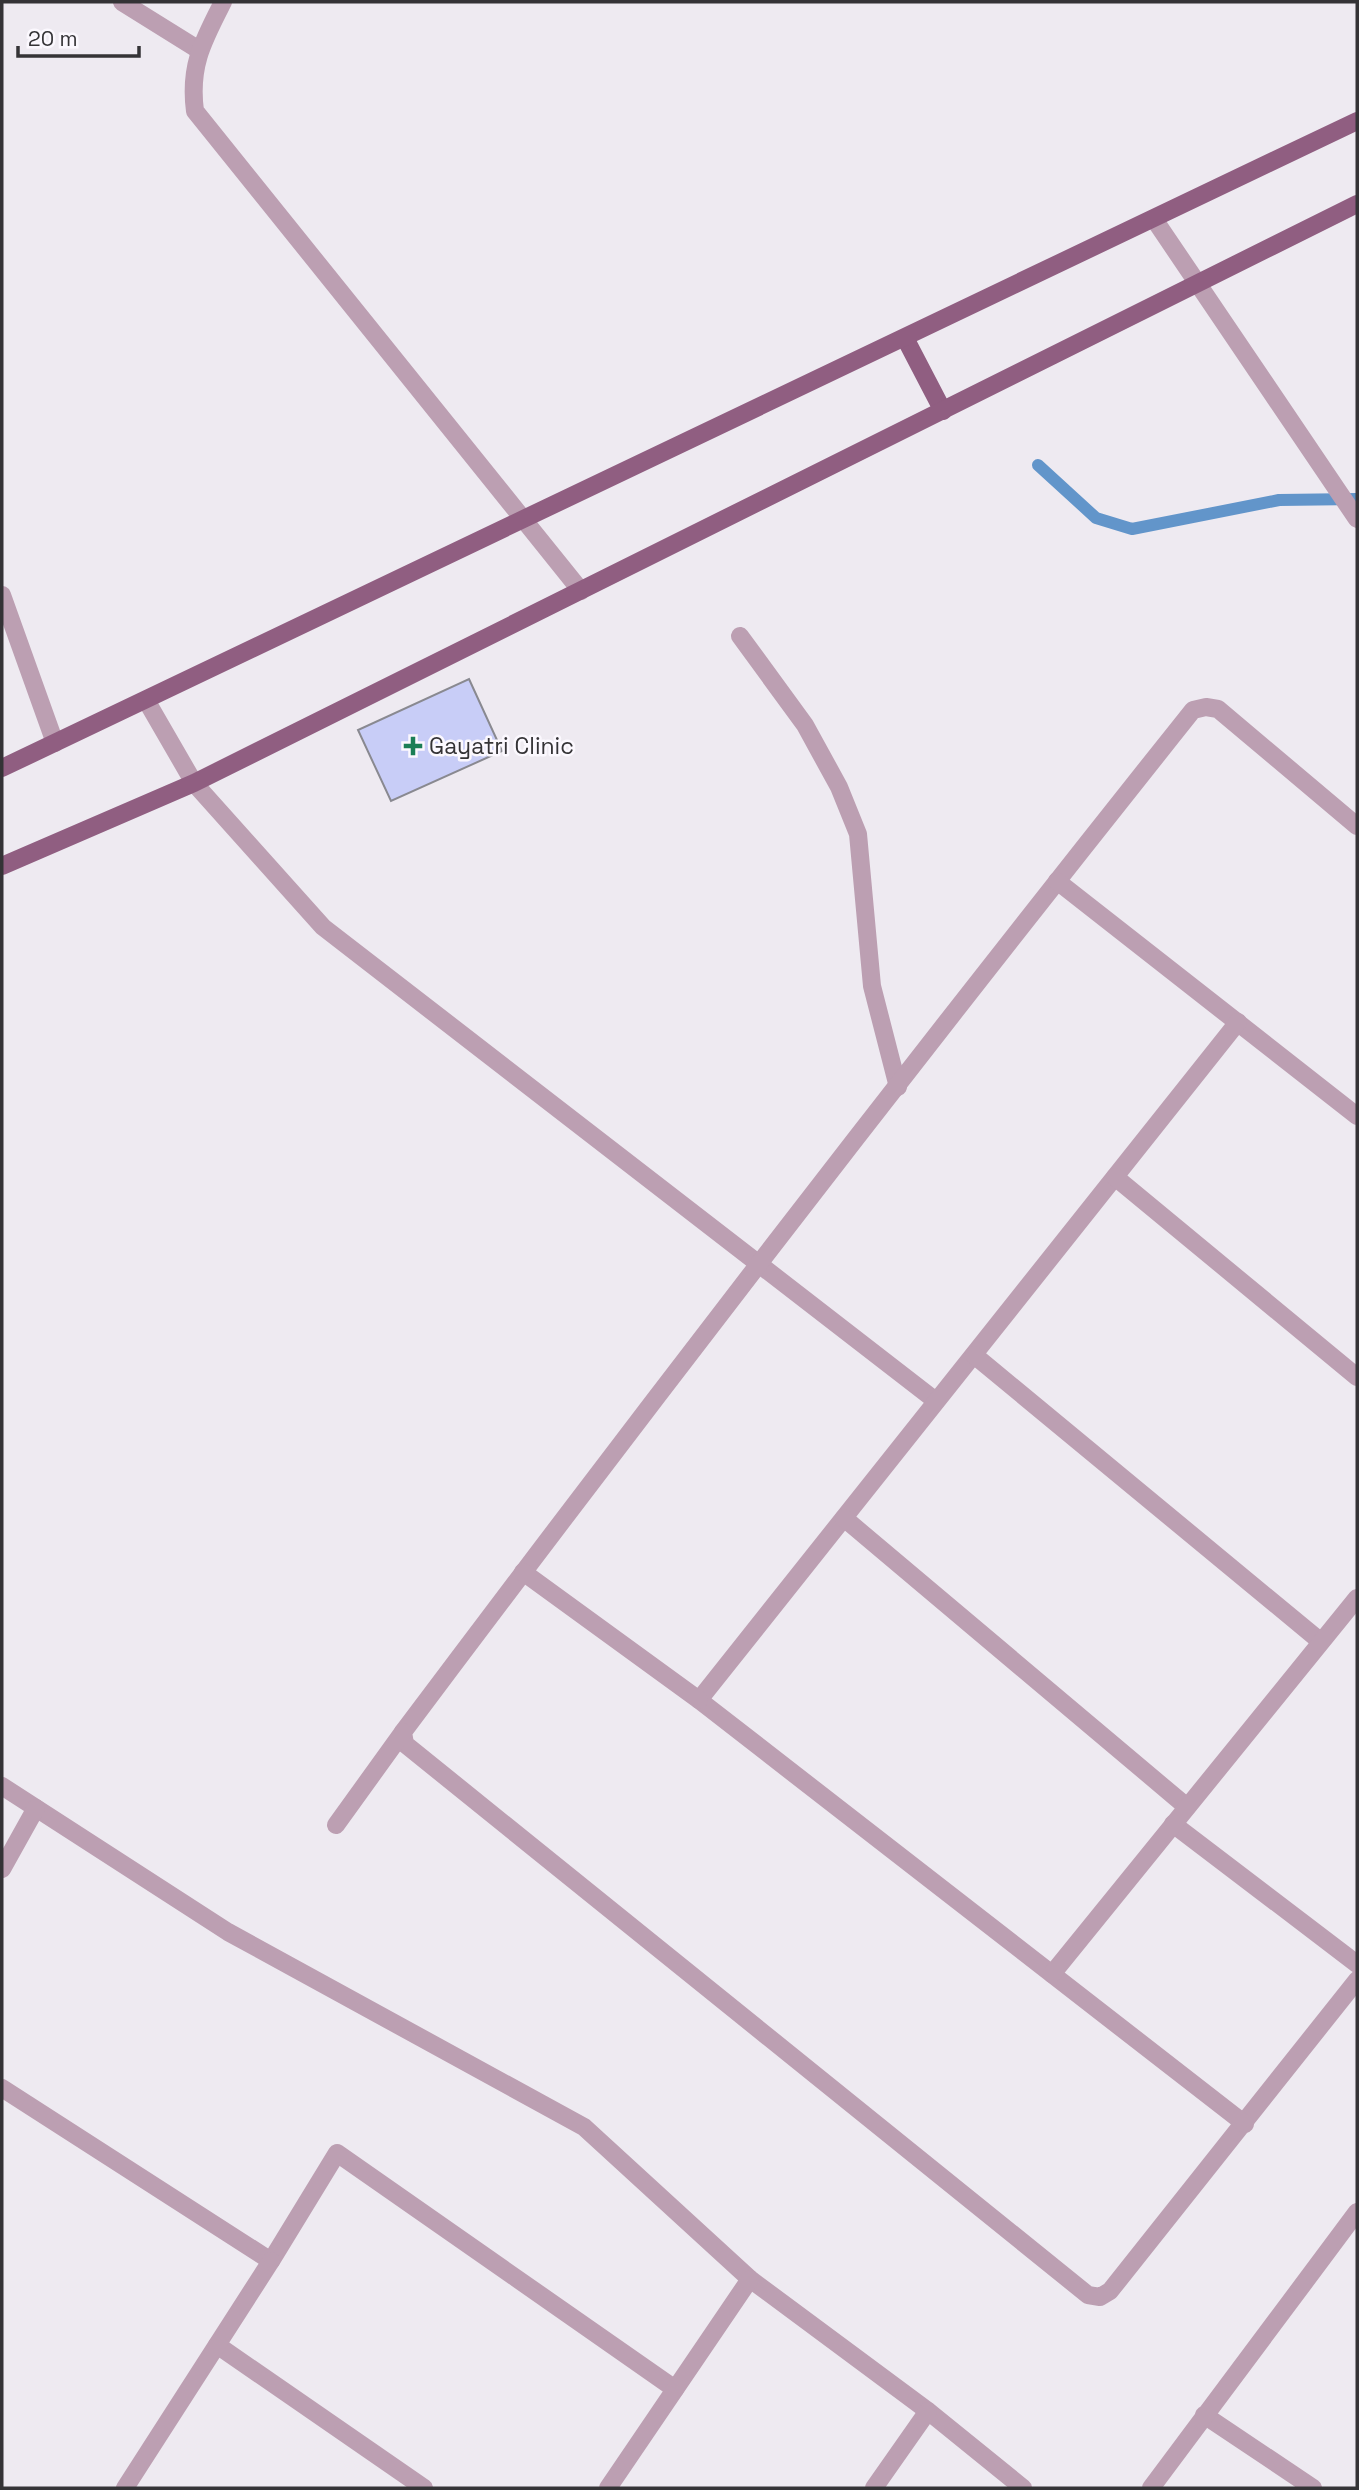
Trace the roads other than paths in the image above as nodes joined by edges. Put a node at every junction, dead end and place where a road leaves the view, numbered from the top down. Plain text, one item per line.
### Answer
1 (122, 2) edge
2 (223, 2) edge
3 (199, 50) junction
4 (1357, 121) edge
5 (1357, 204) edge
6 (1154, 219) junction
7 (1197, 285) junction
8 (905, 338) junction
9 (943, 411) junction
10 (1357, 519) edge
11 (524, 521) junction
12 (581, 591) junction
13 (2, 595) edge
14 (740, 636) dead end
15 (146, 700) junction
16 (55, 743) junction
17 (2, 768) edge
18 (194, 783) junction
19 (1357, 826) edge
20 (2, 866) edge
21 (1057, 881) junction
22 (1238, 1023) junction
23 (898, 1087) junction
24 (1357, 1116) edge
25 (1115, 1177) junction
26 (759, 1266) junction
27 (974, 1355) junction
28 (1357, 1377) edge
29 (936, 1401) junction
30 (844, 1518) junction
31 (523, 1572) junction
32 (1357, 1598) edge
33 (1320, 1641) junction
34 (699, 1700) junction
35 (403, 1732) junction
36 (2, 1786) edge
37 (1187, 1807) junction
38 (36, 1808) junction
39 (1173, 1824) junction
40 (336, 1825) dead end
41 (2, 1869) edge
42 (1357, 1965) edge
43 (1052, 1974) junction
44 (1357, 1980) edge
45 (2, 2088) edge
46 (1245, 2124) junction
47 (1357, 2212) edge
48 (271, 2261) junction
49 (750, 2279) junction
50 (217, 2345) junction
51 (675, 2389) junction
52 (928, 2411) junction
53 (1204, 2415) junction
54 (125, 2488) edge
55 (424, 2488) edge
56 (608, 2488) edge
57 (874, 2488) edge
58 (1023, 2488) edge
59 (1152, 2488) edge
60 (1313, 2488) edge

1 - 3 street
2 - 3 street
3 - 11 street
4 - 6 main road
5 - 7 main road
6 - 7 street
6 - 8 main road
7 - 9 main road
7 - 10 street
8 - 9 main road
8 - 11 main road
9 - 12 main road
11 - 12 street
11 - 15 main road
12 - 18 main road
13 - 16 street
14 - 23 street
15 - 16 main road
15 - 18 street
16 - 17 main road
18 - 20 main road
18 - 26 street
19 - 21 street
21 - 22 street
21 - 23 street
22 - 24 street
22 - 25 street
23 - 26 street
25 - 27 street
25 - 28 street
26 - 29 street
26 - 31 street
27 - 29 street
27 - 33 street
29 - 30 street
30 - 34 street
30 - 37 street
31 - 34 street
31 - 35 street
32 - 33 street
33 - 37 street
34 - 43 street
35 - 40 street
35 - 46 street
36 - 38 street
37 - 39 street
38 - 41 street
38 - 49 street
39 - 42 street
39 - 43 street
43 - 46 street
44 - 46 street
45 - 48 street
47 - 53 street
48 - 50 street
48 - 51 street
49 - 51 street
49 - 52 street
50 - 54 street
50 - 55 street
51 - 56 street
52 - 57 street
52 - 58 street
53 - 59 street
53 - 60 street

